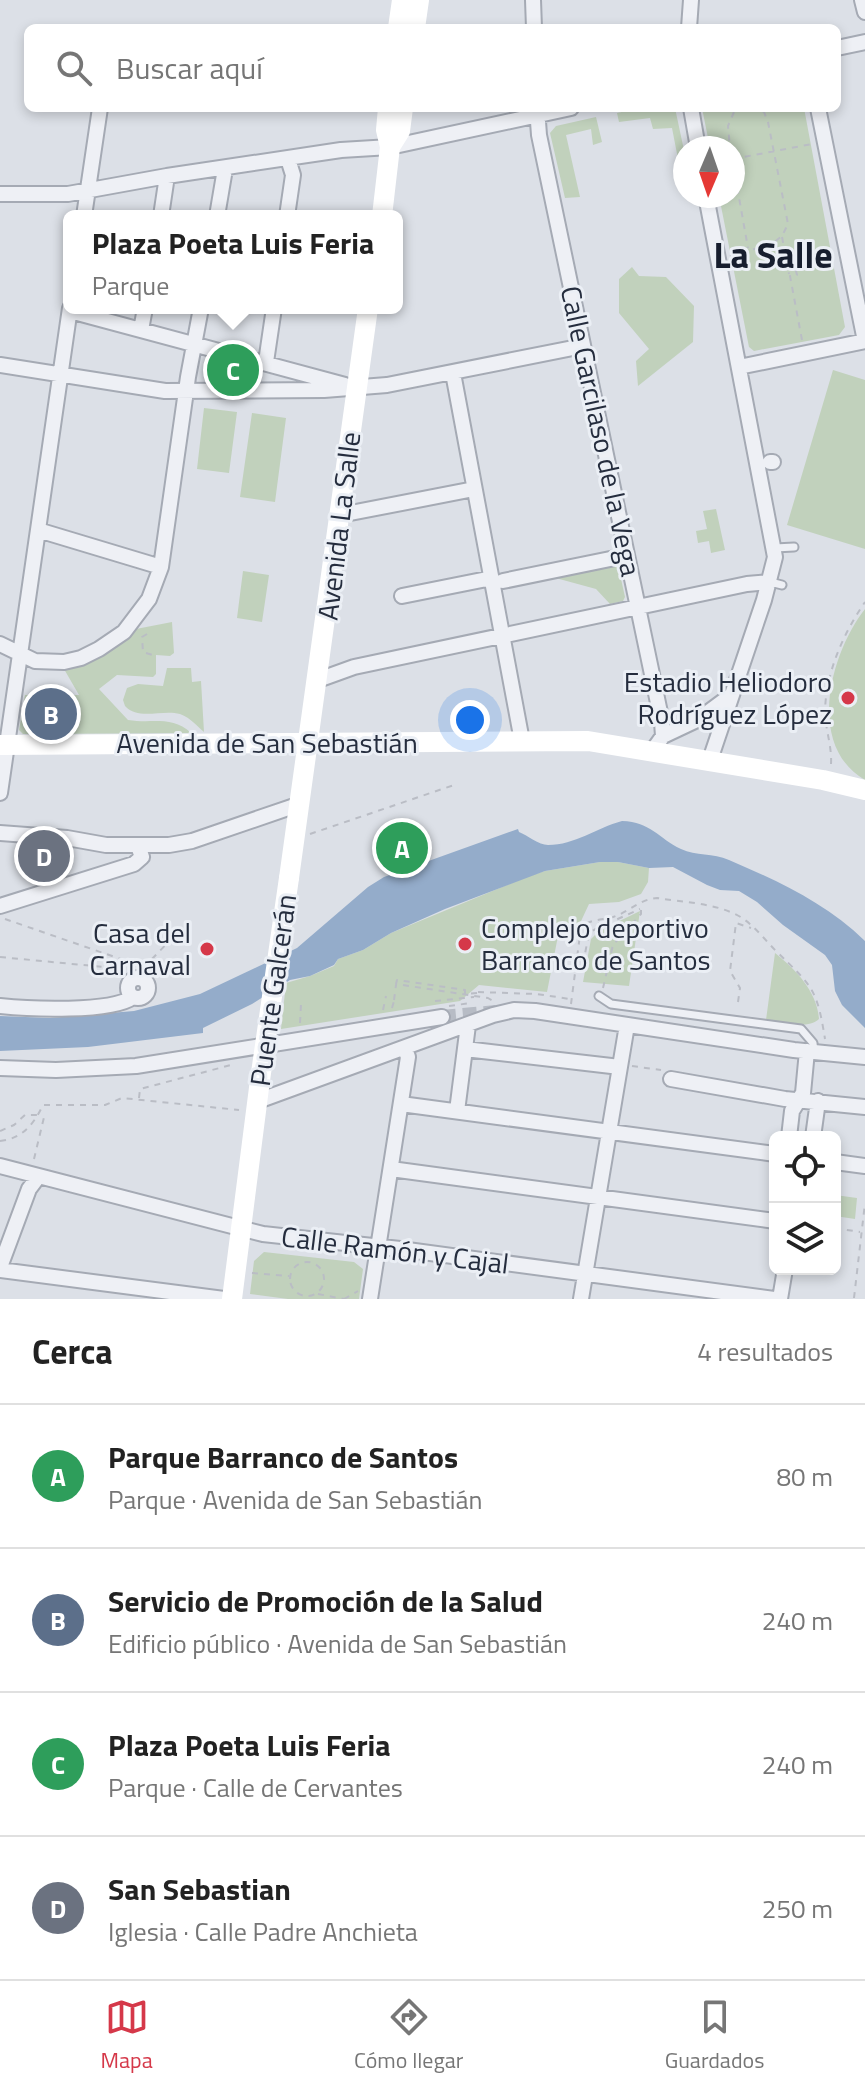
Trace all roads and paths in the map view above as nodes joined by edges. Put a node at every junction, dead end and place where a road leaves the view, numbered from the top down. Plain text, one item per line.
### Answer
1 (402, 0) edge
2 (412, 0) edge
3 (419, 0) edge
4 (533, 0) edge
5 (691, 0) edge
6 (862, 0) edge
7 (865, 12) edge
8 (399, 24) edge
9 (409, 24) edge
10 (416, 24) edge
11 (534, 24) edge
12 (689, 24) edge
13 (865, 42) edge
14 (841, 47) edge
15 (99, 112) edge
16 (388, 112) edge
17 (396, 112) edge
18 (402, 112) edge
19 (537, 112) edge
20 (692, 112) edge
21 (738, 112) edge
22 (764, 112) edge
23 (819, 112) edge
24 (696, 136) edge
25 (729, 136) edge
26 (814, 144) dead end
27 (390, 147) junction
28 (775, 151) junction
29 (745, 158) edge
30 (288, 159) junction
31 (225, 169) junction
32 (167, 176) junction
33 (88, 191) junction
34 (0, 194) edge
35 (708, 208) edge
36 (742, 208) edge
37 (85, 210) edge
38 (162, 210) edge
39 (218, 210) edge
40 (288, 210) edge
41 (383, 210) edge
42 (782, 236) junction
43 (748, 249) junction
44 (836, 254) dead end
45 (728, 256) dead end
46 (790, 276) junction
47 (69, 314) edge
48 (87, 314) edge
49 (144, 314) edge
50 (200, 314) edge
51 (273, 314) edge
52 (367, 314) edge
53 (141, 330) junction
54 (865, 341) edge
55 (803, 344) dead end
56 (195, 345) junction
57 (583, 346) junction
58 (266, 362) junction
59 (0, 365) edge
60 (739, 367) junction
61 (61, 373) junction
62 (453, 373) junction
63 (357, 388) junction
64 (186, 391) junction
65 (474, 489) junction
66 (340, 515) junction
67 (38, 530) junction
68 (794, 547) dead end
69 (775, 548) junction
70 (620, 557) dead end
71 (161, 567) junction
72 (498, 580) junction
73 (776, 583) junction
74 (402, 596) dead end
75 (865, 602) edge
76 (639, 608) junction
77 (147, 634) dead end
78 (503, 636) junction
79 (0, 644) edge
80 (20, 654) junction
81 (156, 656) dead end
82 (318, 680) junction
83 (730, 695) junction
84 (522, 741) junction
85 (308, 743) junction
86 (658, 743) junction
87 (3, 745) edge
88 (710, 760) junction
89 (830, 769) dead end
90 (457, 784) dead end
91 (865, 790) edge
92 (0, 793) edge
93 (300, 804) junction
94 (0, 833) edge
95 (300, 837) junction
96 (133, 846) junction
97 (0, 906) edge
98 (0, 917) edge
99 (600, 920) junction
100 (600, 927) junction
101 (182, 928) dead end
102 (754, 928) junction
103 (577, 953) junction
104 (0, 957) edge
105 (583, 964) junction
106 (608, 967) junction
107 (133, 973) dead end
108 (465, 994) junction
109 (476, 995) junction
110 (386, 996) dead end
111 (599, 996) joint
112 (133, 997) dead end
113 (571, 1000) junction
114 (435, 1001) dead end
115 (481, 1001) dead end
116 (738, 1002) dead end
117 (301, 1004) dead end
118 (499, 1004) dead end
119 (571, 1005) dead end
120 (0, 1006) edge
121 (392, 1008) dead end
122 (383, 1010) dead end
123 (442, 1017) tunnel mouth
124 (300, 1023) dead end
125 (468, 1025) junction
126 (627, 1025) junction
127 (829, 1045) dead end
128 (405, 1049) junction
129 (465, 1049) junction
130 (810, 1052) junction
131 (865, 1057) edge
132 (231, 1065) dead end
133 (620, 1067) junction
134 (0, 1068) edge
135 (671, 1079) joint
136 (139, 1099) junction
137 (798, 1099) junction
138 (258, 1101) junction
139 (818, 1101) junction
140 (401, 1104) junction
141 (865, 1107) edge
142 (237, 1110) dead end
143 (457, 1111) junction
144 (45, 1113) dead end
145 (38, 1115) junction
146 (0, 1122) edge
147 (5, 1130) junction
148 (0, 1131) edge
149 (609, 1131) junction
150 (790, 1131) edge
151 (814, 1131) edge
152 (0, 1141) edge
153 (769, 1153) edge
154 (34, 1159) dead end
155 (841, 1163) edge
156 (0, 1166) edge
157 (865, 1166) edge
158 (391, 1169) junction
159 (38, 1177) junction
160 (598, 1197) junction
161 (865, 1203) edge
162 (769, 1220) edge
163 (841, 1229) edge
164 (241, 1230) junction
165 (862, 1232) junction
166 (379, 1246) junction
167 (311, 1252) dead end
168 (309, 1262) junction
169 (0, 1268) edge
170 (250, 1272) dead end
171 (585, 1274) junction
172 (784, 1275) edge
173 (290, 1276) junction
174 (143, 1294) edge
175 (367, 1295) edge
176 (312, 1296) edge
177 (854, 1298) edge
178 (224, 1299) edge
179 (232, 1299) edge
180 (344, 1299) edge
181 (581, 1299) edge
182 (774, 1299) edge
183 (780, 1299) edge

1 - 8 main road
2 - 9 main road
3 - 10 main road
4 - 11 street
5 - 12 street
6 - 7 street
13 - 14 street
15 - 33 street
16 - 27 main road
17 - 27 main road
18 - 27 main road
19 - 27 street
19 - 57 street, Calle Garcilaso de la Vega
20 - 24 street
21 - 25 path
22 - 28 path
23 - 54 street
26 - 28 path
27 - 30 street
27 - 41 main road
28 - 29 path
28 - 42 path
30 - 31 street
30 - 40 street
31 - 32 street
31 - 39 street
32 - 33 street
32 - 38 street
33 - 34 street
33 - 37 street
35 - 60 street
36 - 43 path
42 - 43 path
42 - 46 path
43 - 45 path
44 - 46 path
46 - 55 path
47 - 61 street
48 - 53 street
49 - 53 street
50 - 56 street
51 - 58 street
52 - 63 main road, Avenida La Salle
53 - 56 street
54 - 60 street
56 - 58 street
56 - 64 street
57 - 62 street
57 - 76 street, Calle Garcilaso de la Vega
58 - 63 street
59 - 61 street
60 - 69 street
61 - 64 street
61 - 67 street
62 - 63 street
62 - 65 street
63 - 64 street
63 - 66 main road, Avenida La Salle
64 - 71 street
65 - 66 street
65 - 72 street
66 - 82 main road, Avenida La Salle
67 - 71 street
67 - 80 street
68 - 69 lane
69 - 73 street
70 - 72 street
71 - 80 street
72 - 74 street
72 - 78 street
73 - 76 street
73 - 83 street
75 - 89 path
76 - 78 street
76 - 86 street, Calle Garcilaso de la Vega
77 - 81 path
78 - 82 street
78 - 84 street
79 - 80 street
80 - 87 street
82 - 85 main road, Avenida La Salle
83 - 86 street
83 - 88 street
84 - 85 main road, Avenida de San Sebastián
84 - 86 main road, Avenida de San Sebastián
85 - 87 main road, Avenida de San Sebastián
85 - 93 main road, Avenida La Salle
86 - 88 main road, Avenida de San Sebastián
87 - 92 street
88 - 91 main road, Avenida de San Sebastián
90 - 95 path
93 - 95 main road, Puente Galcerán
93 - 96 street
94 - 96 street
95 - 138 main road, Puente Galcerán, bridge
96 - 97 street
98 - 101 path
99 - 100 path
99 - 102 path
99 - 103 path
100 - 105 path
100 - 106 path
102 - 116 path
102 - 127 path
103 - 105 path
103 - 113 path
104 - 107 path
105 - 106 path
106 - 111 path
108 - 109 path
108 - 118 path
108 - 121 path
109 - 113 path
109 - 114 path
109 - 115 path
110 - 122 path
111 - 130 lane
112 - 120 street
113 - 119 path
117 - 124 path
123 - 134 street
125 - 126 street
125 - 128 street
125 - 129 street
126 - 130 street
126 - 133 street
128 - 138 street
128 - 140 street
129 - 133 street
129 - 143 street
130 - 131 street
130 - 137 street
132 - 136 path
133 - 135 path
133 - 149 street
135 - 137 street
136 - 142 path
136 - 145 path
137 - 139 street
137 - 150 street
138 - 164 main road, Puente Galcerán
139 - 141 street
139 - 151 street
140 - 143 street
140 - 158 street
143 - 149 street
144 - 154 path
145 - 147 path
145 - 152 path
146 - 147 path
147 - 148 path
149 - 153 street
149 - 160 street
155 - 157 street
156 - 159 street, Calle Ramón y Cajal
158 - 160 street
158 - 166 street
159 - 164 street, Calle Ramón y Cajal
159 - 169 street
160 - 162 street
160 - 171 street
161 - 165 path
163 - 165 path
164 - 166 street, Calle Ramón y Cajal
164 - 179 main road, Puente Galcerán
165 - 177 path
166 - 171 street, Calle Ramón y Cajal
166 - 175 street
167 - 168 path
168 - 173 path
168 - 176 path
169 - 174 street
170 - 173 path
171 - 181 street
171 - 182 street, Calle Ramón y Cajal
172 - 183 street
173 - 176 path
174 - 178 street
175 - 180 path
176 - 180 path

